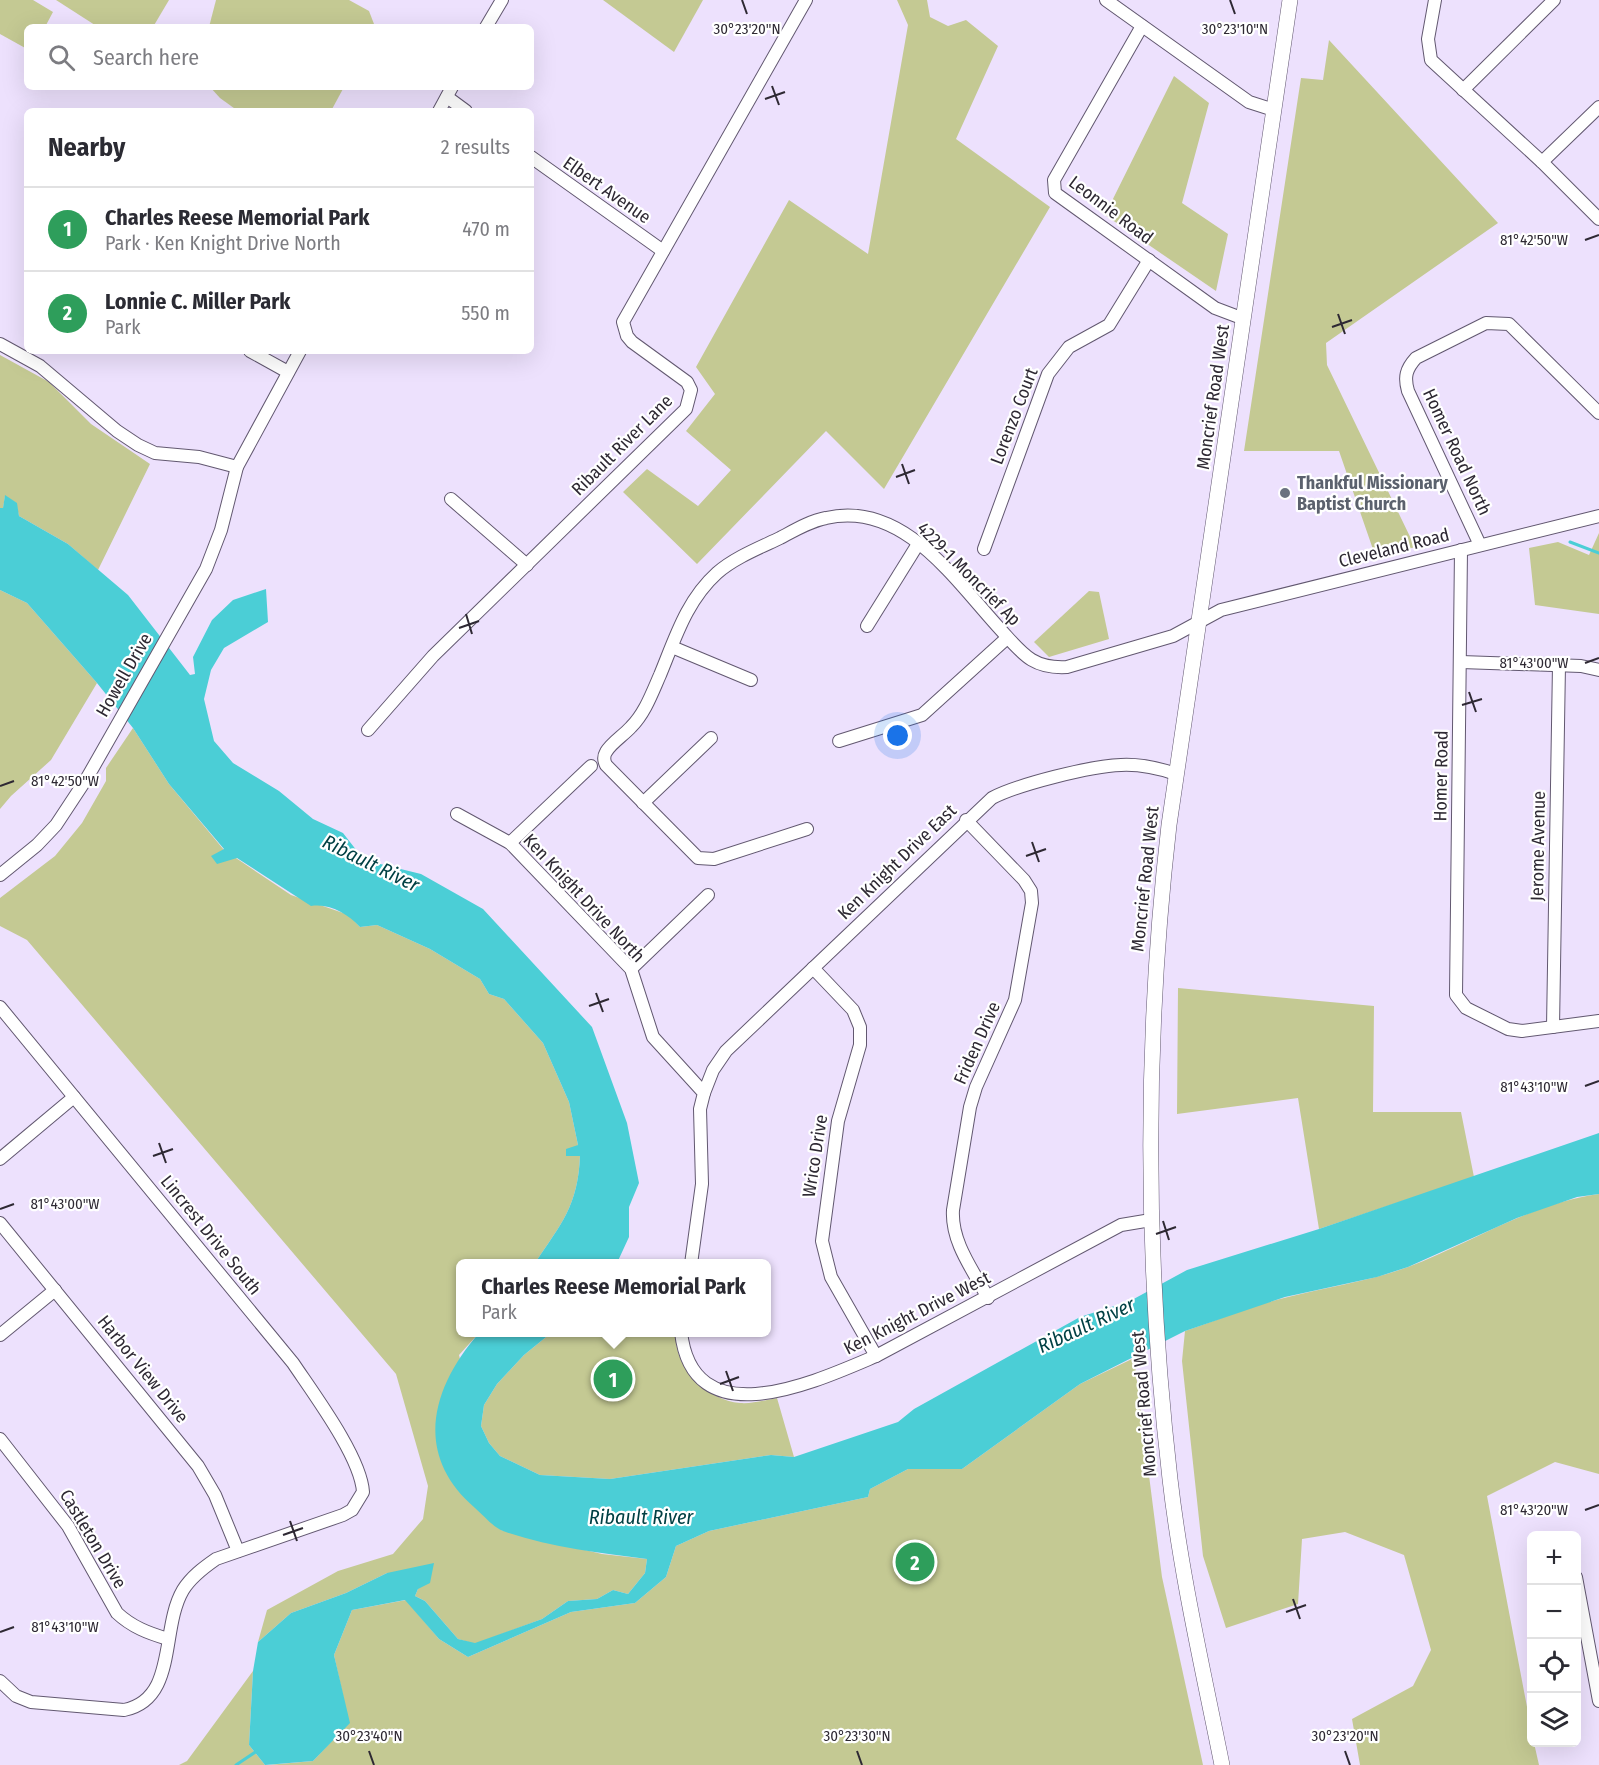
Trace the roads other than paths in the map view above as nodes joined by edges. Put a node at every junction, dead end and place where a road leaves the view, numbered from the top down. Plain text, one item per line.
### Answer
1 (502, 0) edge
2 (806, 0) edge
3 (1106, 0) edge
4 (1290, 0) edge
5 (1435, 0) edge
6 (1554, 0) edge
7 (488, 24) edge
8 (1142, 26) junction
9 (1463, 90) junction
10 (450, 92) edge
11 (1599, 107) edge
12 (441, 108) edge
13 (463, 108) edge
14 (1274, 110) junction
15 (534, 159) edge
16 (1542, 162) junction
17 (1599, 219) edge
18 (663, 251) junction
19 (1149, 261) junction
20 (1244, 319) junction
21 (0, 344) edge
22 (255, 354) edge
23 (298, 354) edge
24 (288, 372) junction
25 (1599, 413) edge
26 (237, 467) junction
27 (451, 499) dead end
28 (1599, 516) edge
29 (918, 544) junction
30 (1480, 544) junction
31 (984, 549) dead end
32 (1461, 550) junction
33 (527, 565) junction
34 (1200, 622) junction
35 (867, 626) dead end
36 (1007, 638) junction
37 (672, 647) junction
38 (1461, 662) junction
39 (1559, 665) junction
40 (1599, 670) edge
41 (751, 680) dead end
42 (368, 730) dead end
43 (711, 738) dead end
44 (839, 741) dead end
45 (591, 766) dead end
46 (1176, 774) junction
47 (643, 803) junction
48 (457, 814) dead end
49 (966, 820) junction
50 (807, 829) dead end
51 (510, 843) junction
52 (0, 875) edge
53 (708, 895) dead end
54 (813, 968) junction
55 (631, 969) junction
56 (0, 1008) edge
57 (1599, 1021) edge
58 (1552, 1027) junction
59 (704, 1093) junction
60 (74, 1097) junction
61 (0, 1159) edge
62 (1151, 1220) junction
63 (0, 1222) edge
64 (692, 1259) edge
65 (55, 1290) junction
66 (988, 1298) junction
67 (0, 1335) edge
68 (682, 1337) edge
69 (876, 1356) junction
70 (0, 1438) edge
71 (238, 1551) junction
72 (1577, 1585) edge
73 (168, 1639) junction
74 (0, 1681) edge
75 (1599, 1701) edge
76 (1222, 1765) edge

1 - 7 street
2 - 18 street, Ribault River Lane
3 - 8 street
4 - 14 main road, Moncrief Road West
5 - 9 street
6 - 9 street
8 - 14 street
8 - 19 street, Leonnie Road
9 - 16 street
10 - 12 street
10 - 13 street
11 - 16 street
14 - 20 main road, Moncrief Road West
15 - 18 street, Elbert Avenue
16 - 17 street
18 - 33 street, Ribault River Lane
19 - 20 street, Leonnie Road
19 - 31 street, Lorenzo Court
20 - 34 main road, Moncrief Road West
21 - 26 street
22 - 24 street
23 - 24 street, Howell Drive
24 - 26 street, Howell Drive
25 - 30 street, Homer Road North
26 - 52 street, Howell Drive
27 - 33 street
28 - 30 street, Cleveland Road
29 - 35 street
29 - 36 street, 4229-1 Moncrief Ap
29 - 37 street, 4229-1 Moncrief Ap
30 - 32 street, Cleveland Road
32 - 34 street, Cleveland Road
32 - 38 street, Homer Road
33 - 42 street, Ribault River Lane
34 - 36 street, 4229-1 Moncrief Ap
34 - 46 main road, Moncrief Road West
36 - 44 street
37 - 41 street
37 - 47 street, 4229-1 Moncrief Ap
38 - 39 street
38 - 58 street, Homer Road
39 - 40 street
39 - 58 street, Jerome Avenue
43 - 47 street
45 - 51 street
46 - 49 street, Ken Knight Drive East
46 - 62 main road, Moncrief Road West
47 - 50 street
48 - 51 street, Ken Knight Drive North
49 - 54 street, Ken Knight Drive East
49 - 66 street, Friden Drive
51 - 55 street, Ken Knight Drive North
53 - 55 street
54 - 59 street, Ken Knight Drive East
54 - 69 street, Wrico Drive
55 - 59 street, Ken Knight Drive North
56 - 60 street, Lincrest Drive South
57 - 58 street
59 - 64 street
60 - 61 street
60 - 71 street, Lincrest Drive South
62 - 66 street, Ken Knight Drive West
62 - 76 main road, Moncrief Road West
63 - 65 street, Harbor View Drive
65 - 67 street
65 - 71 street, Harbor View Drive
66 - 69 street, Ken Knight Drive West
68 - 69 street, Ken Knight Drive West
70 - 73 street, Castleton Drive
71 - 73 street
72 - 75 street
73 - 74 street

